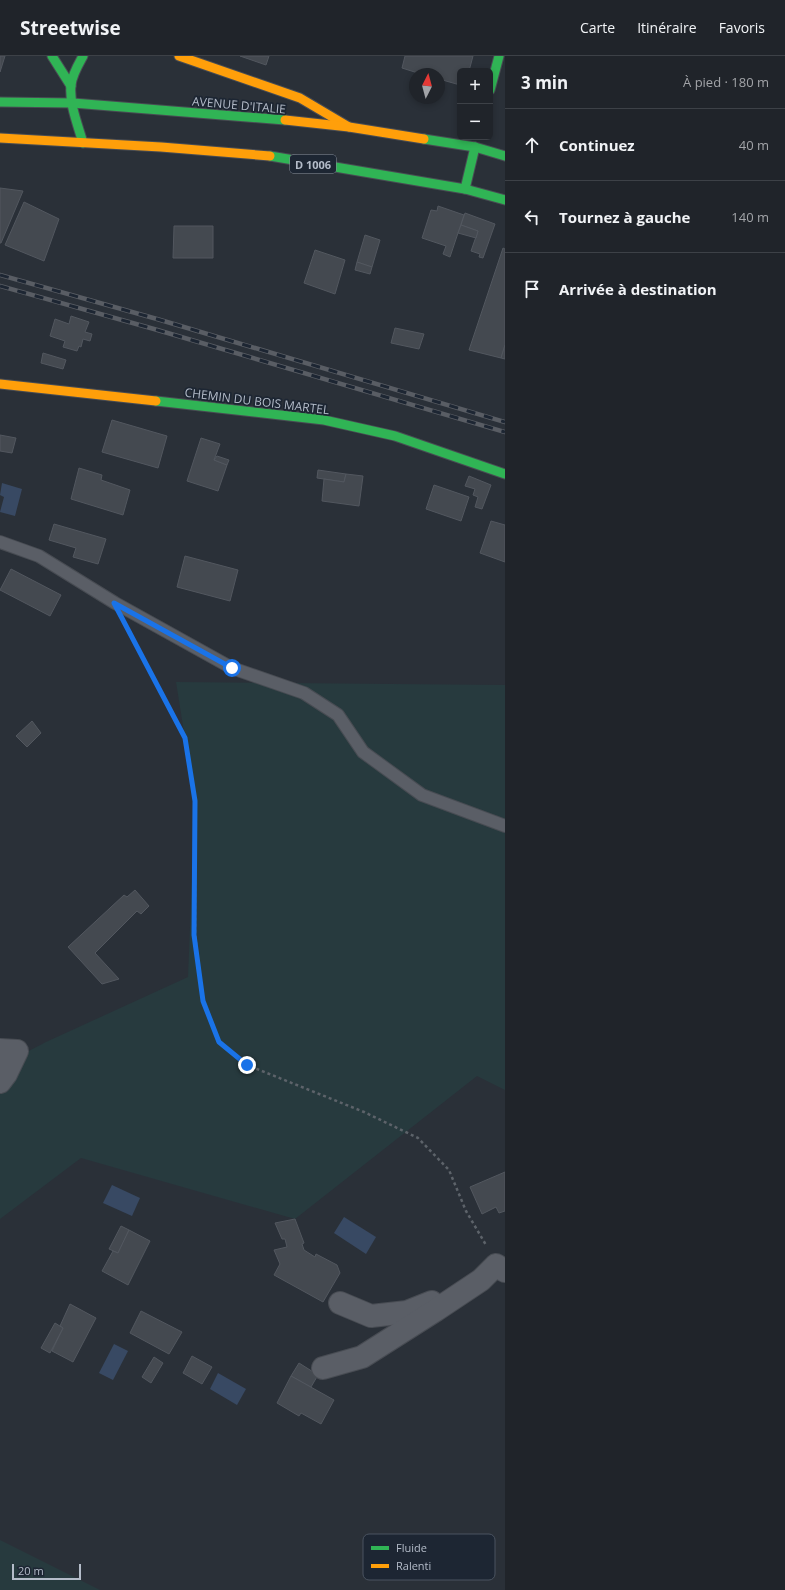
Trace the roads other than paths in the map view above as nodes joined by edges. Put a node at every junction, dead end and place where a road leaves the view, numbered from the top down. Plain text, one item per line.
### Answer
1 (52, 56) edge
2 (83, 56) edge
3 (179, 56) edge
4 (499, 56) edge
5 (493, 79) edge
6 (71, 86) junction
7 (0, 102) edge
8 (73, 104) junction
9 (349, 127) junction
10 (0, 138) edge
11 (477, 140) edge
12 (83, 143) junction
13 (475, 147) junction
14 (505, 156) edge
15 (465, 189) junction
16 (505, 200) edge
17 (0, 384) edge
18 (505, 474) edge
19 (0, 542) edge
20 (505, 826) edge
21 (0, 1050) edge
22 (0, 1082) edge
23 (494, 1272) edge
24 (340, 1303) dead end
25 (323, 1368) dead end

1 - 6 main road
2 - 6 main road
3 - 9 main road
4 - 5 main road
6 - 8 main road
7 - 8 main road, AVENUE D'ITALIE
8 - 9 main road, AVENUE D'ITALIE
8 - 12 main road
9 - 13 main road, AVENUE D'ITALIE
10 - 12 main road, D 1006
11 - 13 main road
12 - 15 main road, D 1006
13 - 14 main road, AVENUE D'ITALIE
13 - 15 main road
15 - 16 main road, D 1006
17 - 18 main road, CHEMIN DU BOIS MARTEL
19 - 20 lane
21 - 22 street
23 - 24 street
23 - 25 street

